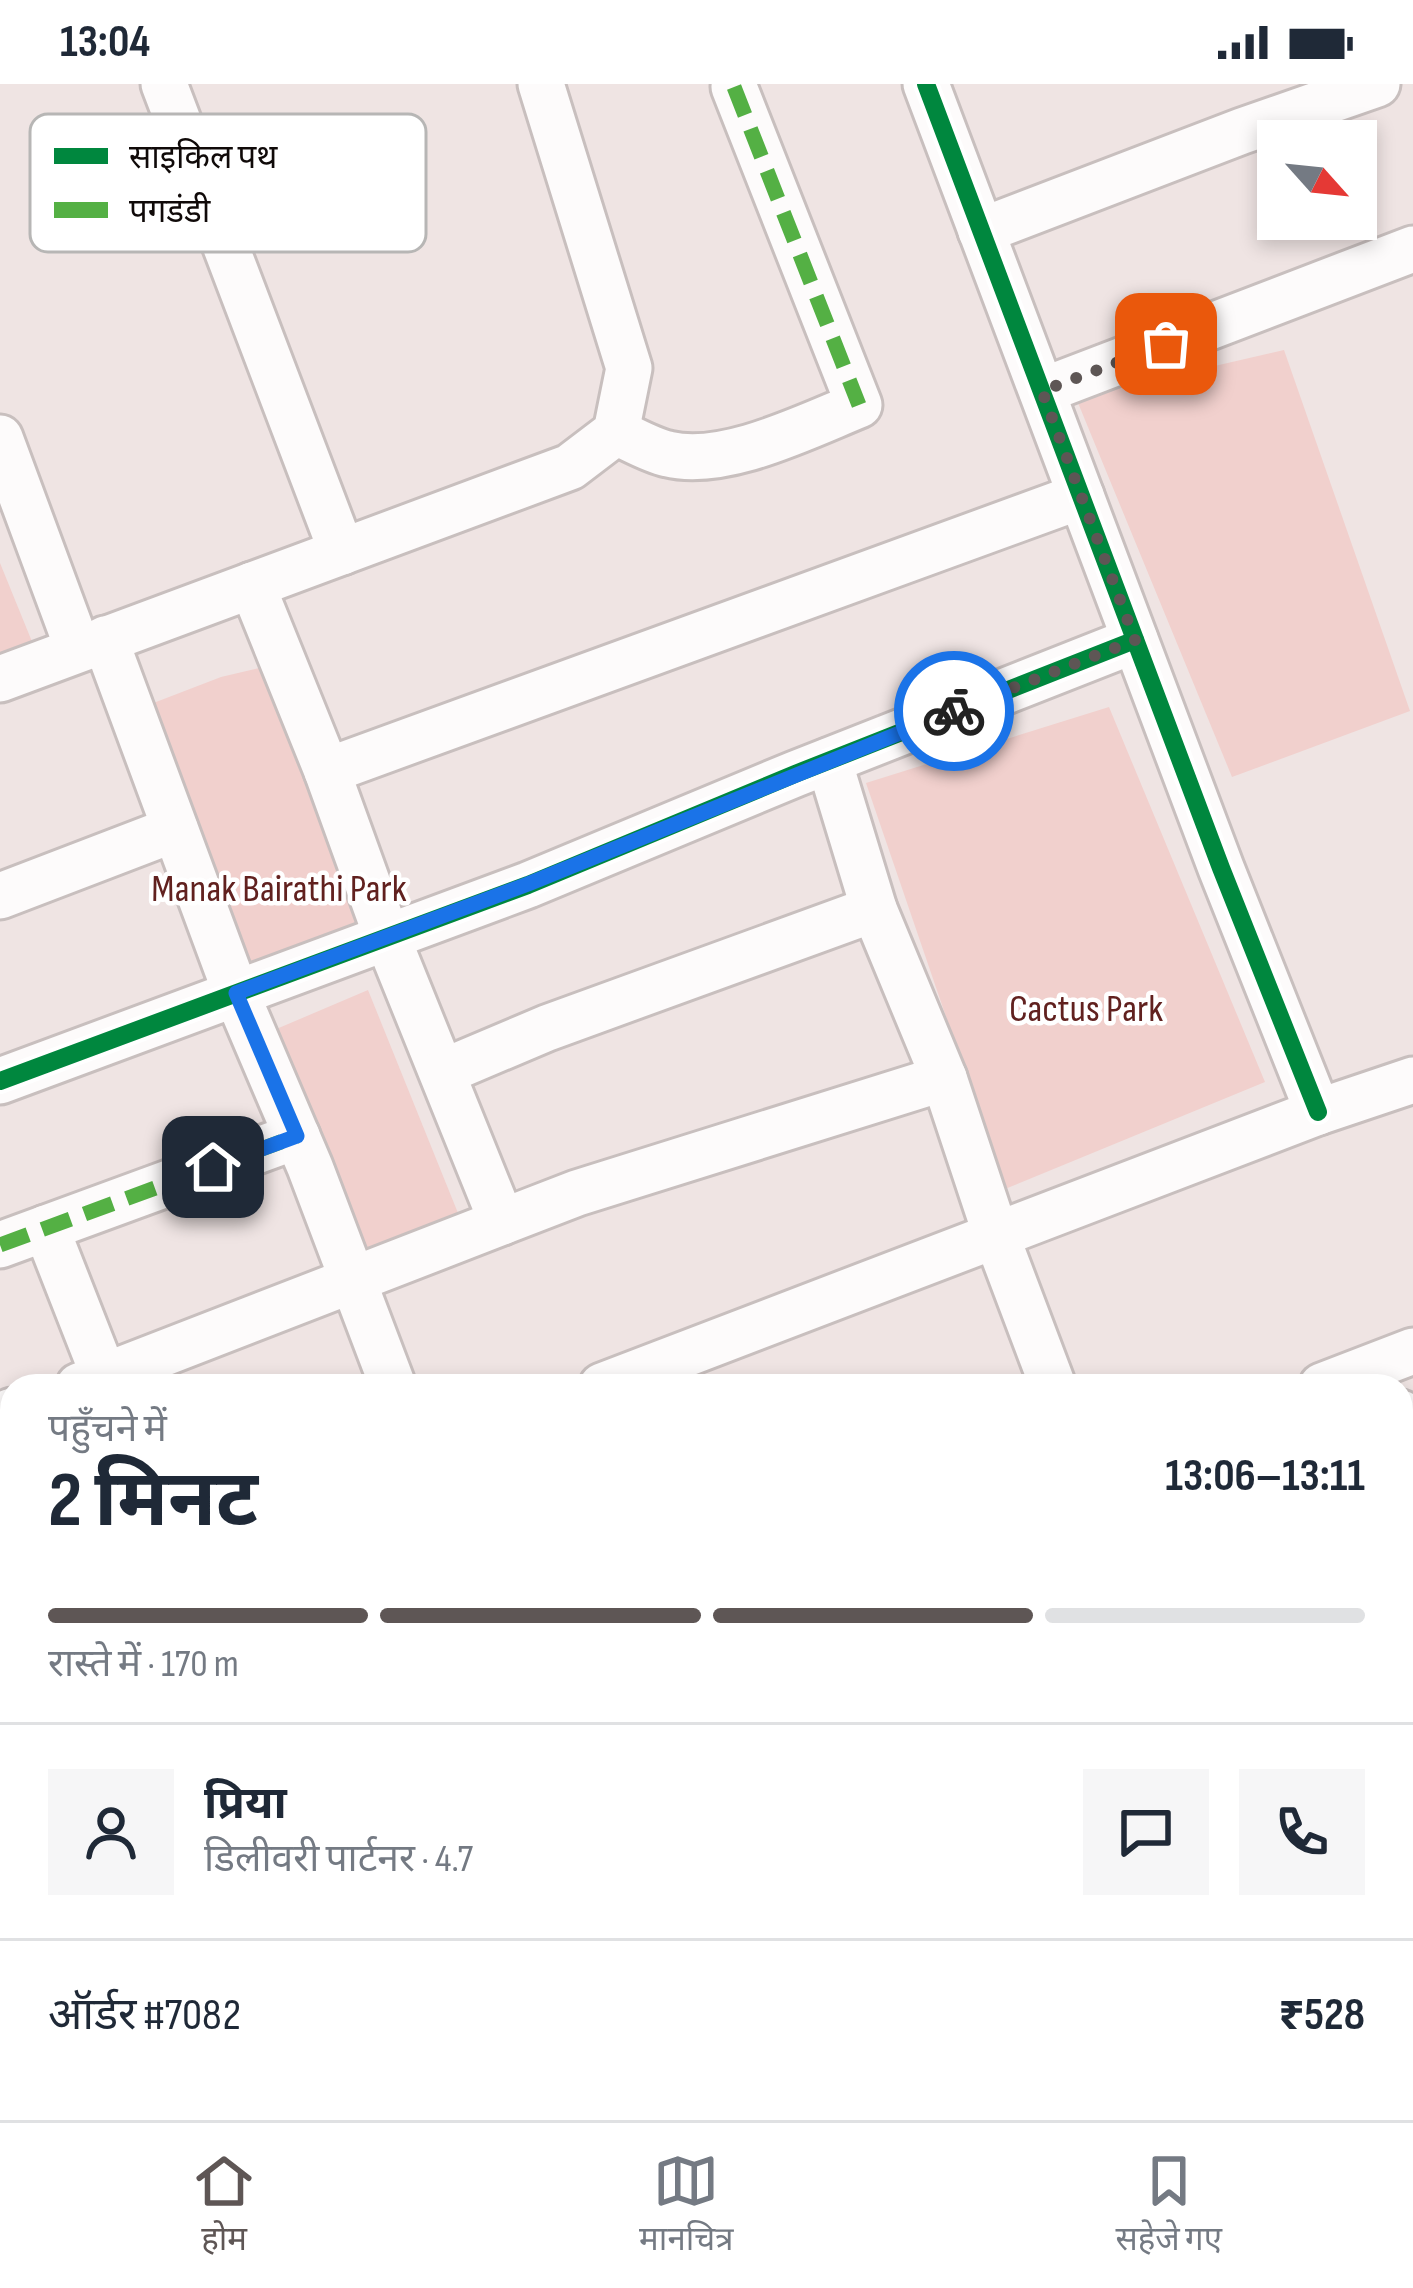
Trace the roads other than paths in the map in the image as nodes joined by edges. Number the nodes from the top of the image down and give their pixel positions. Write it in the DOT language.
graph roads {
  1 [pos="164,84"];
  2 [pos="541,84"];
  3 [pos="1377,84"];
  4 [pos="734,87"];
  5 [pos="940,88"];
  6 [pos="175,114"];
  7 [pos="981,231"];
  8 [pos="1413,249"];
  9 [pos="228,252"];
  10 [pos="1042,391"];
  11 [pos="616,432"];
  12 [pos="0,438"];
  13 [pos="1081,496"];
  14 [pos="342,552"];
  15 [pos="252,585"];
  16 [pos="1135,640"];
  17 [pos="92,644"];
  18 [pos="0,679"];
  19 [pos="829,760"];
  20 [pos="327,772"];
  21 [pos="176,829"];
  22 [pos="0,896"];
  23 [pos="874,909"];
  24 [pos="386,937"];
  25 [pos="236,993"];
  26 [pos="443,1072"];
  27 [pos="944,1078"];
  28 [pos="1413,1080"];
  29 [pos="0,1081"];
  30 [pos="1318,1112"];
  31 [pos="297,1136"];
  32 [pos="502,1222"];
  33 [pos="46,1228"];
  34 [pos="996,1235"];
  35 [pos="0,1245"];
  36 [pos="353,1281"];
  37 [pos="687,1371"];
  38 [pos="89,1374"];
  39 [pos="109,1374"];
  40 [pos="388,1374"];
  41 [pos="1048,1374"];
  1 -- 6 [label="street"];
  2 -- 11 [label="street"];
  3 -- 7 [label="street"];
  4 -- 11 [label="street"];
  5 -- 7 [label="street"];
  7 -- 10 [label="street"];
  8 -- 10 [label="street"];
  9 -- 14 [label="street"];
  10 -- 13 [label="street"];
  11 -- 14 [label="street"];
  12 -- 17 [label="street"];
  13 -- 16 [label="street"];
  13 -- 20 [label="street"];
  14 -- 15 [label="street"];
  15 -- 17 [label="street"];
  15 -- 20 [label="street"];
  16 -- 19 [label="street"];
  16 -- 30 [label="street"];
  17 -- 18 [label="street"];
  17 -- 21 [label="street"];
  19 -- 23 [label="street"];
  19 -- 24 [label="street"];
  20 -- 24 [label="street"];
  21 -- 22 [label="street"];
  21 -- 25 [label="street"];
  23 -- 26 [label="street"];
  23 -- 27 [label="street"];
  24 -- 25 [label="street"];
  24 -- 26 [label="street"];
  25 -- 29 [label="street"];
  25 -- 31 [label="street"];
  26 -- 32 [label="street"];
  27 -- 32 [label="street"];
  27 -- 34 [label="street"];
  28 -- 30 [label="street"];
  30 -- 34 [label="street"];
  31 -- 33 [label="street"];
  31 -- 36 [label="street"];
  32 -- 36 [label="street"];
  33 -- 35 [label="street"];
  33 -- 38 [label="street"];
  34 -- 37 [label="street"];
  34 -- 41 [label="street"];
  36 -- 39 [label="street"];
  36 -- 40 [label="street"];
}
